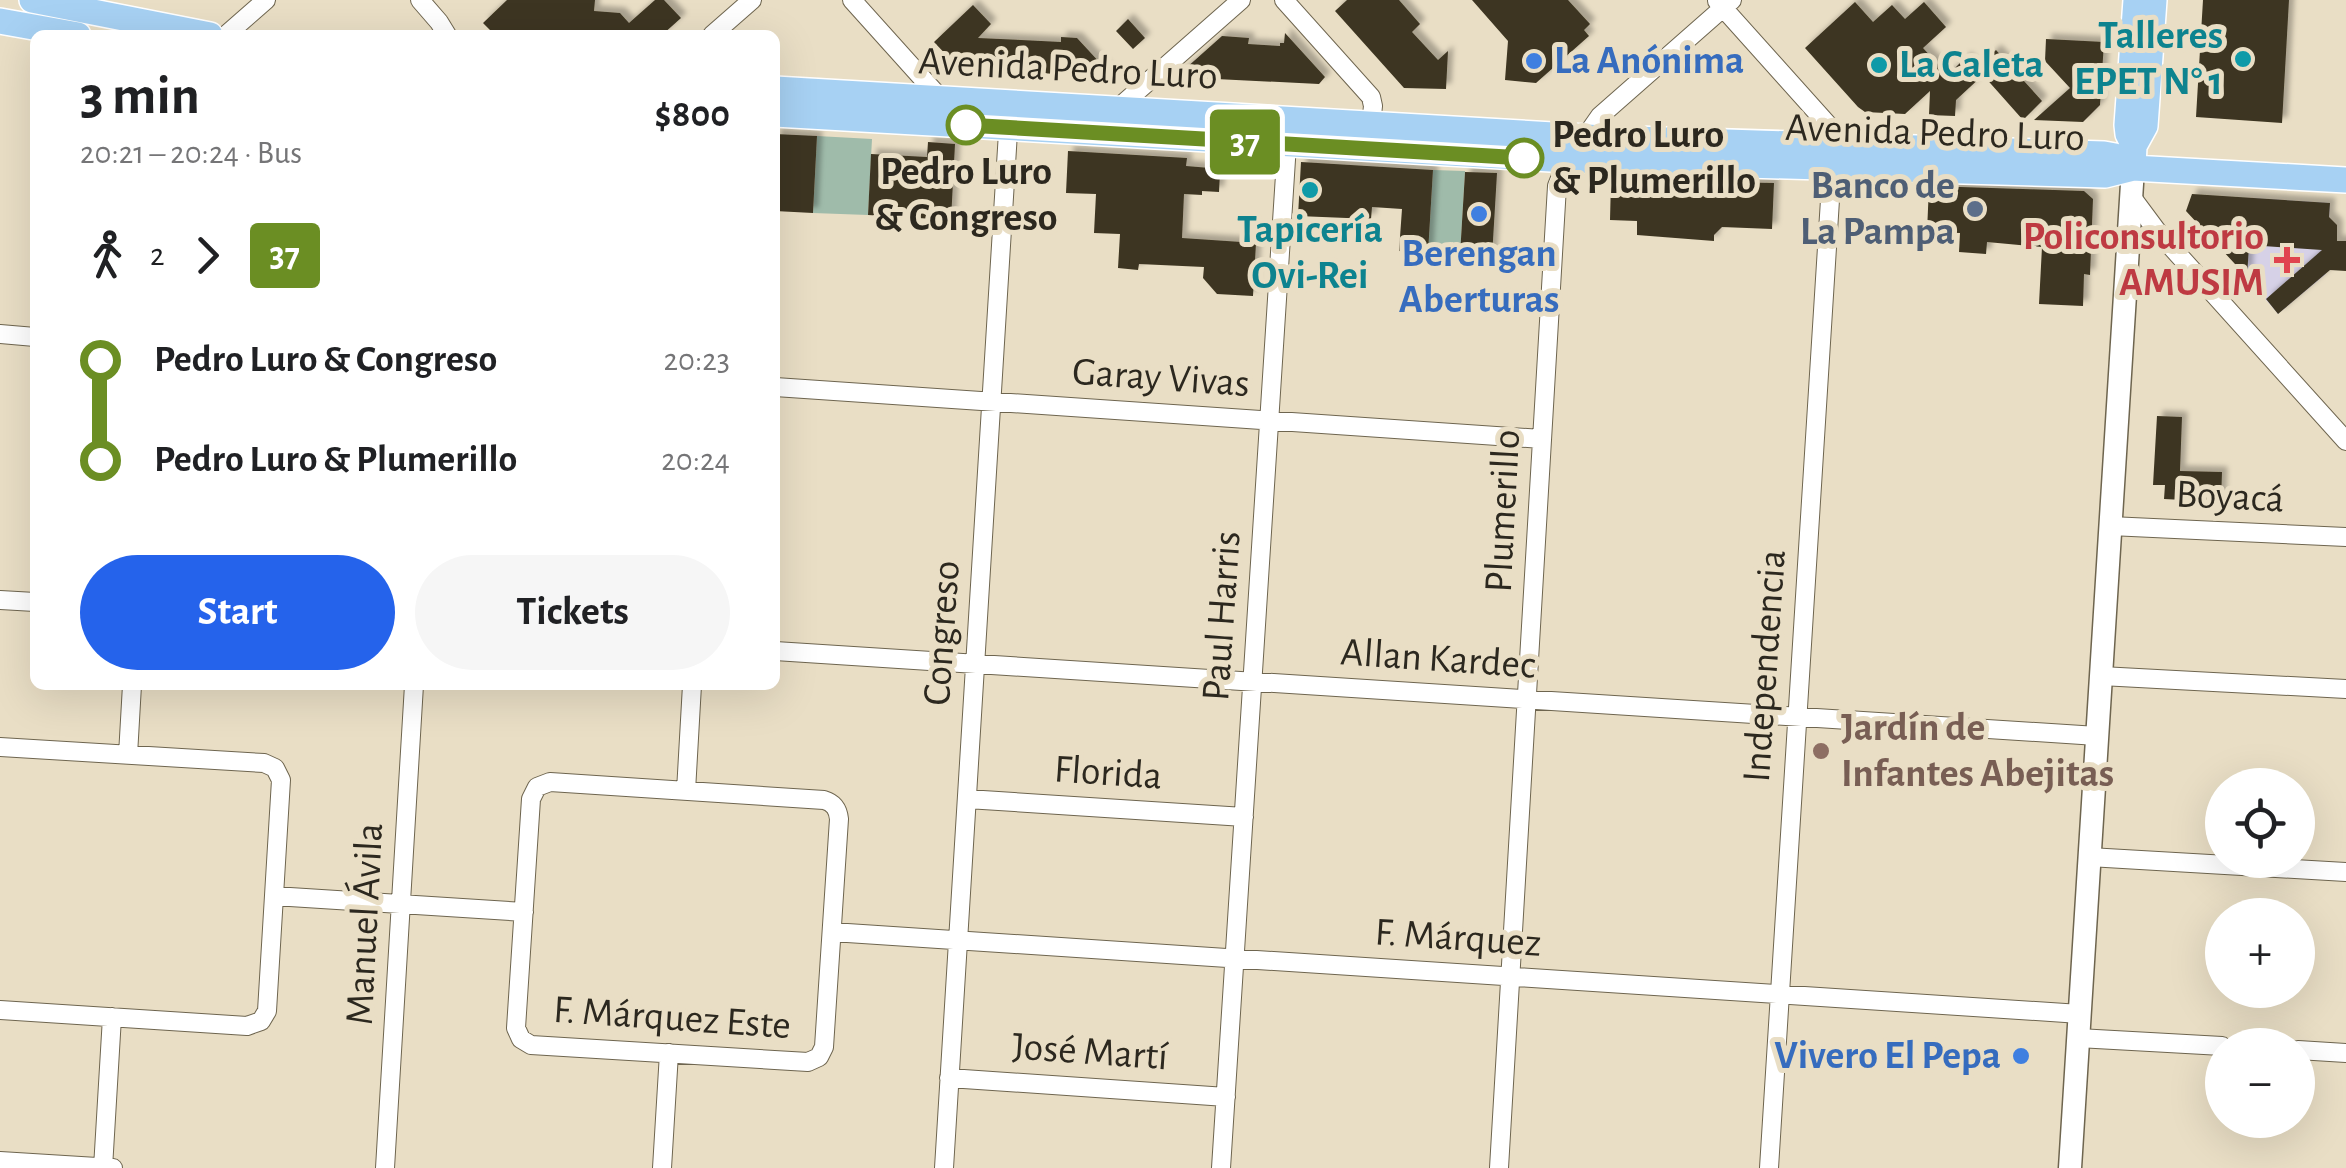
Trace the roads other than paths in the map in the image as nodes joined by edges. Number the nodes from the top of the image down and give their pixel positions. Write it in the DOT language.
graph roads {
  1 [pos="32,0"];
  2 [pos="266,0"];
  3 [pos="420,0"];
  4 [pos="752,0"];
  5 [pos="852,0"];
  6 [pos="1242,0"];
  7 [pos="1284,0"];
  8 [pos="2136,0"];
  9 [pos="2154,0"];
  10 [pos="1724,2"];
  11 [pos="0,21"];
  12 [pos="50,30"];
  13 [pos="185,30"];
  14 [pos="232,30"];
  15 [pos="444,30"];
  16 [pos="718,30"];
  17 [pos="780,89"];
  18 [pos="940,99"];
  19 [pos="1116,109"];
  20 [pos="780,114"];
  21 [pos="1009,115"];
  22 [pos="1360,124"];
  23 [pos="1584,136"];
  24 [pos="1287,144"];
  25 [pos="1847,146"];
  26 [pos="2134,157"];
  27 [pos="1569,160"];
  28 [pos="1832,168"];
  29 [pos="2346,180"];
  30 [pos="2131,196"];
  31 [pos="0,334"];
  32 [pos="30,337"];
  33 [pos="780,387"];
  34 [pos="992,402"];
  35 [pos="1269,421"];
  36 [pos="1542,439"];
  37 [pos="2346,441"];
  38 [pos="2110,526"];
  39 [pos="2346,537"];
  40 [pos="0,600"];
  41 [pos="30,602"];
  42 [pos="780,651"];
  43 [pos="975,664"];
  44 [pos="2101,676"];
  45 [pos="1252,682"];
  46 [pos="2346,689"];
  47 [pos="132,690"];
  48 [pos="414,690"];
  49 [pos="692,690"];
  50 [pos="1527,700"];
  51 [pos="1797,717"];
  52 [pos="2097,736"];
  53 [pos="0,747"];
  54 [pos="128,755"];
  55 [pos="686,791"];
  56 [pos="967,798"];
  57 [pos="1244,817"];
  58 [pos="2090,857"];
  59 [pos="2346,872"];
  60 [pos="274,896"];
  61 [pos="401,904"];
  62 [pos="524,912"];
  63 [pos="832,932"];
  64 [pos="958,940"];
  65 [pos="1235,958"];
  66 [pos="1510,976"];
  67 [pos="1780,994"];
  68 [pos="0,1010"];
  69 [pos="2080,1014"];
  70 [pos="112,1017"];
  71 [pos="2078,1038"];
  72 [pos="2205,1045"];
  73 [pos="2315,1051"];
  74 [pos="2346,1053"];
  75 [pos="670,1054"];
  76 [pos="949,1078"];
  77 [pos="1226,1096"];
  78 [pos="0,1161"];
  79 [pos="103,1168"];
  80 [pos="114,1168"];
  81 [pos="386,1168"];
  82 [pos="662,1168"];
  83 [pos="944,1168"];
  84 [pos="1221,1168"];
  85 [pos="1499,1168"];
  86 [pos="1769,1168"];
  87 [pos="2070,1168"];
  1 -- 13 [label="main road"];
  2 -- 14 [label="street"];
  3 -- 15 [label="street"];
  4 -- 16 [label="street"];
  5 -- 18 [label="street"];
  6 -- 19 [label="street"];
  7 -- 22 [label="street"];
  8 -- 26 [label="main road"];
  9 -- 26 [label="main road"];
  10 -- 23 [label="street, Plumerillo"];
  10 -- 25 [label="street"];
  11 -- 12 [label="main road"];
  17 -- 18 [label="main road, Avenida Pedro Luro"];
  18 -- 21 [label="main road, Avenida Pedro Luro"];
  19 -- 21 [label="main road, Avenida Pedro Luro"];
  19 -- 22 [label="main road, Avenida Pedro Luro"];
  20 -- 21 [label="main road, Avenida Pedro Luro"];
  21 -- 24 [label="main road, Avenida Pedro Luro"];
  21 -- 34 [label="street, Congreso"];
  22 -- 23 [label="main road, Avenida Pedro Luro"];
  22 -- 24 [label="street"];
  23 -- 25 [label="main road, Avenida Pedro Luro"];
  23 -- 27 [label="street, Plumerillo"];
  24 -- 27 [label="main road, Avenida Pedro Luro"];
  24 -- 35 [label="street, Paul Harris"];
  25 -- 26 [label="main road, Avenida Pedro Luro"];
  26 -- 28 [label="main road, Avenida Pedro Luro"];
  26 -- 29 [label="main road, Avenida Pedro Luro"];
  26 -- 30 [label="main road"];
  27 -- 28 [label="main road, Avenida Pedro Luro"];
  27 -- 36 [label="street, Plumerillo"];
  28 -- 51 [label="street, Independencia"];
  30 -- 37 [label="street"];
  30 -- 38 [label="main road"];
  31 -- 32 [label="street"];
  33 -- 34 [label="street, Garay Vivas"];
  34 -- 35 [label="street, Garay Vivas"];
  34 -- 43 [label="street, Congreso"];
  35 -- 36 [label="street, Garay Vivas"];
  35 -- 45 [label="street, Paul Harris"];
  36 -- 50 [label="street, Plumerillo"];
  38 -- 39 [label="street, Boyacá"];
  38 -- 44 [label="main road"];
  40 -- 41 [label="street"];
  42 -- 43 [label="street, Allan Kardec"];
  43 -- 45 [label="street, Allan Kardec"];
  43 -- 56 [label="street, Congreso"];
  44 -- 46 [label="street"];
  44 -- 52 [label="main road"];
  45 -- 50 [label="street, Allan Kardec"];
  45 -- 57 [label="street, Paul Harris"];
  47 -- 54 [label="street"];
  48 -- 61 [label="street, Manuel Ávila"];
  49 -- 55 [label="street"];
  50 -- 51 [label="street, Allan Kardec"];
  50 -- 66 [label="street, Plumerillo"];
  51 -- 52 [label="street, Allan Kardec"];
  51 -- 67 [label="street, Independencia"];
  52 -- 58 [label="main road"];
  53 -- 54 [label="street"];
  54 -- 60 [label="street"];
  55 -- 62 [label="street"];
  55 -- 63 [label="street"];
  56 -- 57 [label="street, Florida"];
  56 -- 64 [label="street, Congreso"];
  57 -- 65 [label="street, Paul Harris"];
  58 -- 59 [label="street"];
  58 -- 69 [label="main road"];
  60 -- 61 [label="street"];
  60 -- 70 [label="street"];
  61 -- 62 [label="street"];
  61 -- 81 [label="street, Manuel Ávila"];
  62 -- 75 [label="street, F. Márquez Este"];
  63 -- 64 [label="street, F. Márquez"];
  63 -- 75 [label="street, F. Márquez Este"];
  64 -- 65 [label="street, F. Márquez"];
  64 -- 76 [label="street, Congreso"];
  65 -- 66 [label="street, F. Márquez"];
  65 -- 77 [label="street, Paul Harris"];
  66 -- 67 [label="street, F. Márquez"];
  66 -- 85 [label="street, Plumerillo"];
  67 -- 69 [label="street, F. Márquez"];
  67 -- 86 [label="street, Independencia"];
  68 -- 70 [label="street"];
  69 -- 71 [label="main road"];
  70 -- 79 [label="street"];
  71 -- 72 [label="street"];
  71 -- 87 [label="main road"];
  73 -- 74 [label="street"];
  75 -- 82 [label="street"];
  76 -- 77 [label="street, José Martí"];
  76 -- 83 [label="street, Congreso"];
  77 -- 84 [label="street, Paul Harris"];
  78 -- 79 [label="street"];
  79 -- 80 [label="street"];
}
